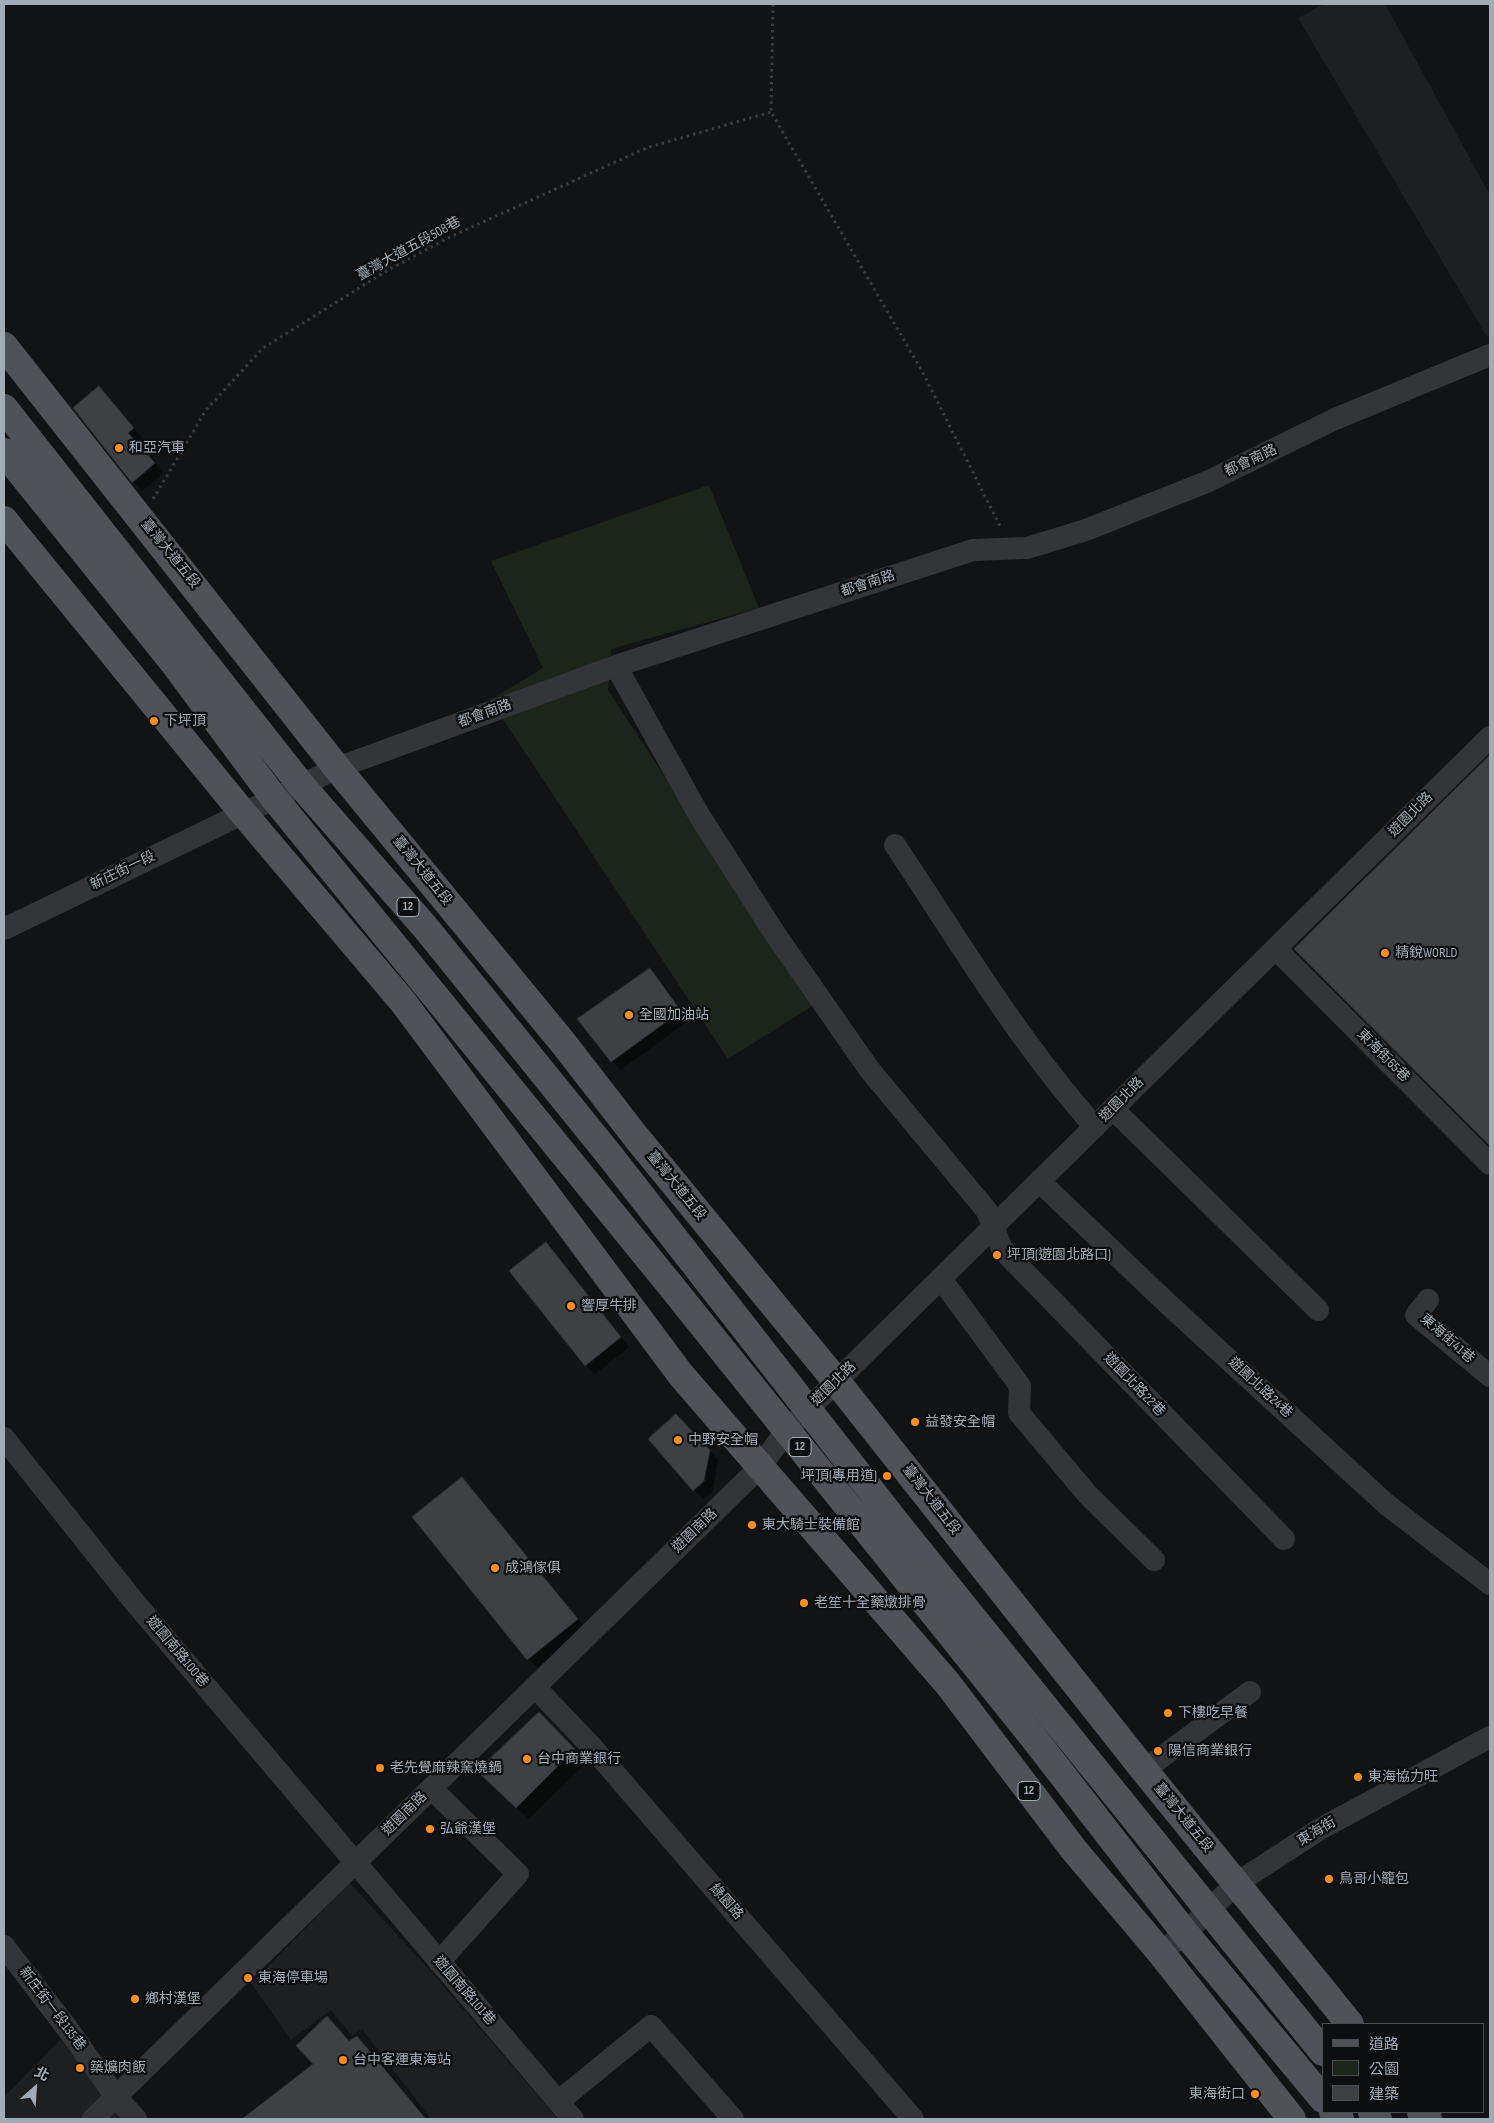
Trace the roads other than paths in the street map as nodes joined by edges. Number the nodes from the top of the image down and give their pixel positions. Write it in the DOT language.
graph roads {
  1 [pos="4,346"];
  2 [pos="1490,354"];
  3 [pos="4,408"];
  4 [pos="4,452"];
  5 [pos="4,520"];
  6 [pos="616,666"];
  7 [pos="1490,737"];
  8 [pos="337,768"];
  9 [pos="301,785"];
  10 [pos="274,798"];
  11 [pos="242,813"];
  12 [pos="895,845"];
  13 [pos="4,929"];
  14 [pos="1276,948"];
  15 [pos="1113,1109"];
  16 [pos="1095,1127"];
  17 [pos="1490,1164"];
  18 [pos="1039,1181"];
  19 [pos="993,1225"];
  20 [pos="941,1279"];
  21 [pos="1428,1300"];
  22 [pos="1318,1310"];
  23 [pos="1490,1376"];
  24 [pos="837,1382"];
  25 [pos="809,1409"];
  26 [pos="786,1431"];
  27 [pos="4,1438"];
  28 [pos="760,1467"];
  29 [pos="1284,1539"];
  30 [pos="1154,1560"];
  31 [pos="1490,1584"];
  32 [pos="535,1687"];
  33 [pos="1250,1692"];
  34 [pos="1490,1737"];
  35 [pos="1144,1770"];
  36 [pos="432,1789"];
  37 [pos="356,1863"];
  38 [pos="1236,1882"];
  39 [pos="1208,1911"];
  40 [pos="1185,1934"];
  41 [pos="4,1946"];
  42 [pos="1161,1953"];
  43 [pos="439,1962"];
  44 [pos="1349,2023"];
  45 [pos="1322,2051"];
  46 [pos="116,2097"];
  47 [pos="1322,2098"];
  48 [pos="559,2101"];
  49 [pos="93,2119"];
  50 [pos="136,2119"];
  51 [pos="573,2119"];
  52 [pos="733,2119"];
  53 [pos="913,2119"];
  54 [pos="1292,2119"];
  1 -- 8 [label="main road, 臺灣大道五段 / 12"];
  2 -- 6 [label="street, 都會南路"];
  3 -- 9 [label="main road, 12"];
  4 -- 10 [label="main road, 12"];
  5 -- 11 [label="main road, 12"];
  6 -- 8 [label="street, 都會南路"];
  6 -- 19 [label="street, 遊園北路22巷"];
  7 -- 14 [label="street, 遊園北路"];
  8 -- 9 [label="street, 都會南路"];
  8 -- 24 [label="main road, 臺灣大道五段 / 12"];
  9 -- 10 [label="street, 都會南路"];
  9 -- 25 [label="main road, 12"];
  10 -- 11 [label="street, 都會南路"];
  10 -- 26 [label="main road, 12"];
  11 -- 13 [label="street, 新庄街一段"];
  11 -- 28 [label="main road, 12"];
  12 -- 16 [label="street"];
  14 -- 15 [label="street, 遊園北路"];
  14 -- 17 [label="street, 東海街65巷"];
  15 -- 16 [label="street, 遊園北路"];
  15 -- 22 [label="street"];
  16 -- 18 [label="street, 遊園北路"];
  18 -- 19 [label="street, 遊園北路"];
  18 -- 31 [label="street, 遊園北路24巷"];
  19 -- 20 [label="street, 遊園北路"];
  19 -- 29 [label="street, 遊園北路22巷"];
  20 -- 24 [label="street, 遊園北路"];
  20 -- 30 [label="street"];
  21 -- 23 [label="street, 東海街41巷"];
  24 -- 25 [label="street, 遊園北路"];
  24 -- 35 [label="main road, 臺灣大道五段 / 12"];
  25 -- 26 [label="street, 遊園北路"];
  25 -- 39 [label="main road, 12"];
  26 -- 28 [label="street, 遊園北路"];
  26 -- 40 [label="main road, 12"];
  27 -- 37 [label="street, 遊園南路100巷"];
  28 -- 32 [label="street, 遊園南路"];
  28 -- 42 [label="main road, 12"];
  32 -- 36 [label="street, 遊園南路"];
  32 -- 53 [label="street, 綠園路"];
  33 -- 35 [label="street"];
  34 -- 38 [label="street, 東海街"];
  35 -- 38 [label="main road, 臺灣大道五段 / 12"];
  36 -- 37 [label="street, 遊園南路"];
  36 -- 43 [label="street"];
  37 -- 43 [label="street, 遊園南路101巷"];
  37 -- 46 [label="street, 遊園南路"];
  38 -- 39 [label="street, 東海街"];
  38 -- 44 [label="main road, 臺灣大道五段 / 12"];
  39 -- 40 [label="street, 東海街"];
  39 -- 45 [label="main road, 12"];
  40 -- 42 [label="street, 東海街"];
  40 -- 47 [label="main road, 12"];
  41 -- 46 [label="street, 新庄街一段135巷"];
  42 -- 54 [label="main road, 12"];
  43 -- 48 [label="street, 遊園南路101巷"];
  46 -- 49 [label="street, 遊園南路"];
  46 -- 50 [label="street, 新庄街一段135巷"];
  48 -- 51 [label="street, 遊園南路101巷"];
  48 -- 52 [label="street"];
}
